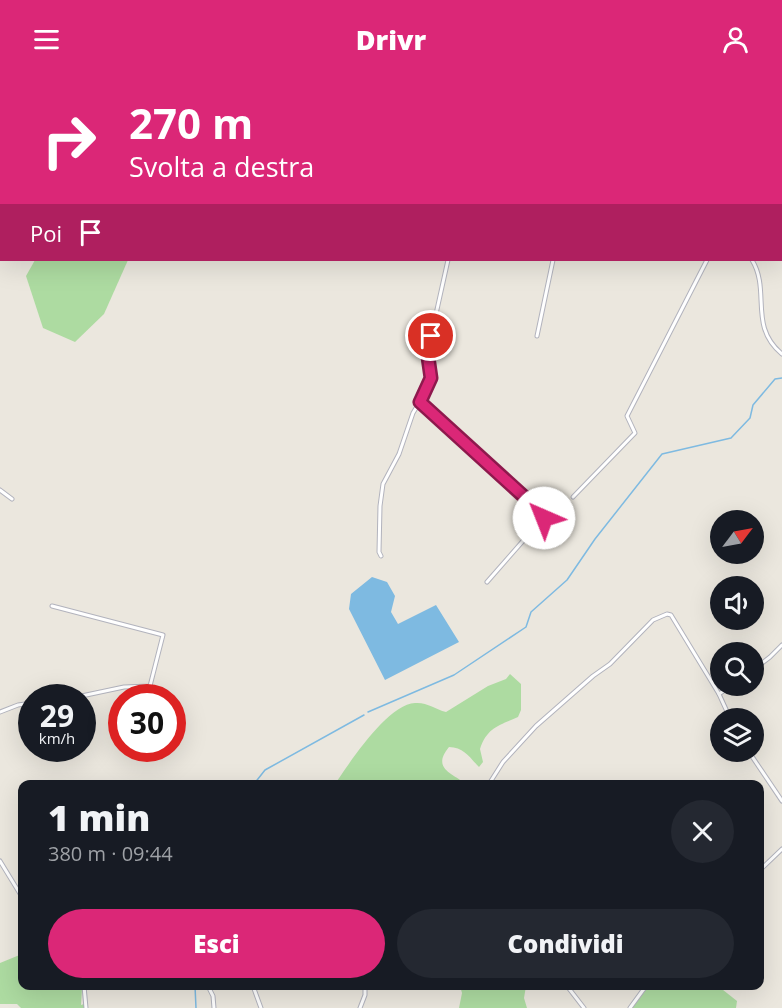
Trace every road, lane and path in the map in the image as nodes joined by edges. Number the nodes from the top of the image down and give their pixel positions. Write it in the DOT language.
graph roads {
  1 [pos="448,261"];
  2 [pos="553,261"];
  3 [pos="706,261"];
  4 [pos="753,261"];
  5 [pos="537,336"];
  6 [pos="782,354"];
  7 [pos="420,402"];
  8 [pos="0,490"];
  9 [pos="573,497"];
  10 [pos="12,499"];
  11 [pos="381,556"];
  12 [pos="487,582"];
  13 [pos="52,606"];
  14 [pos="782,645"];
  15 [pos="764,662"];
  16 [pos="710,679"];
  17 [pos="96,693"];
  18 [pos="18,705"];
  19 [pos="0,712"];
  20 [pos="756,762"];
  21 [pos="492,780"];
  22 [pos="782,801"];
  23 [pos="782,849"];
  24 [pos="0,861"];
  25 [pos="764,866"];
  26 [pos="18,890"];
  27 [pos="84,990"];
  28 [pos="210,990"];
  29 [pos="254,990"];
  30 [pos="365,990"];
  31 [pos="570,990"];
  32 [pos="643,990"];
  33 [pos="86,1008"];
  34 [pos="214,1008"];
  35 [pos="261,1008"];
  36 [pos="360,1008"];
  37 [pos="584,1008"];
  38 [pos="630,1008"];
  1 -- 7 [label="street"];
  2 -- 5 [label="street"];
  3 -- 9 [label="street"];
  4 -- 6 [label="street"];
  7 -- 11 [label="street"];
  7 -- 12 [label="street"];
  8 -- 10 [label="street"];
  13 -- 17 [label="street"];
  14 -- 15 [label="street"];
  16 -- 21 [label="street"];
  18 -- 19 [label="street"];
  20 -- 22 [label="street"];
  23 -- 25 [label="street"];
  24 -- 26 [label="street"];
  27 -- 33 [label="street"];
  28 -- 34 [label="street"];
  29 -- 35 [label="street"];
  30 -- 36 [label="street"];
  31 -- 37 [label="street"];
  32 -- 38 [label="street"];
}
